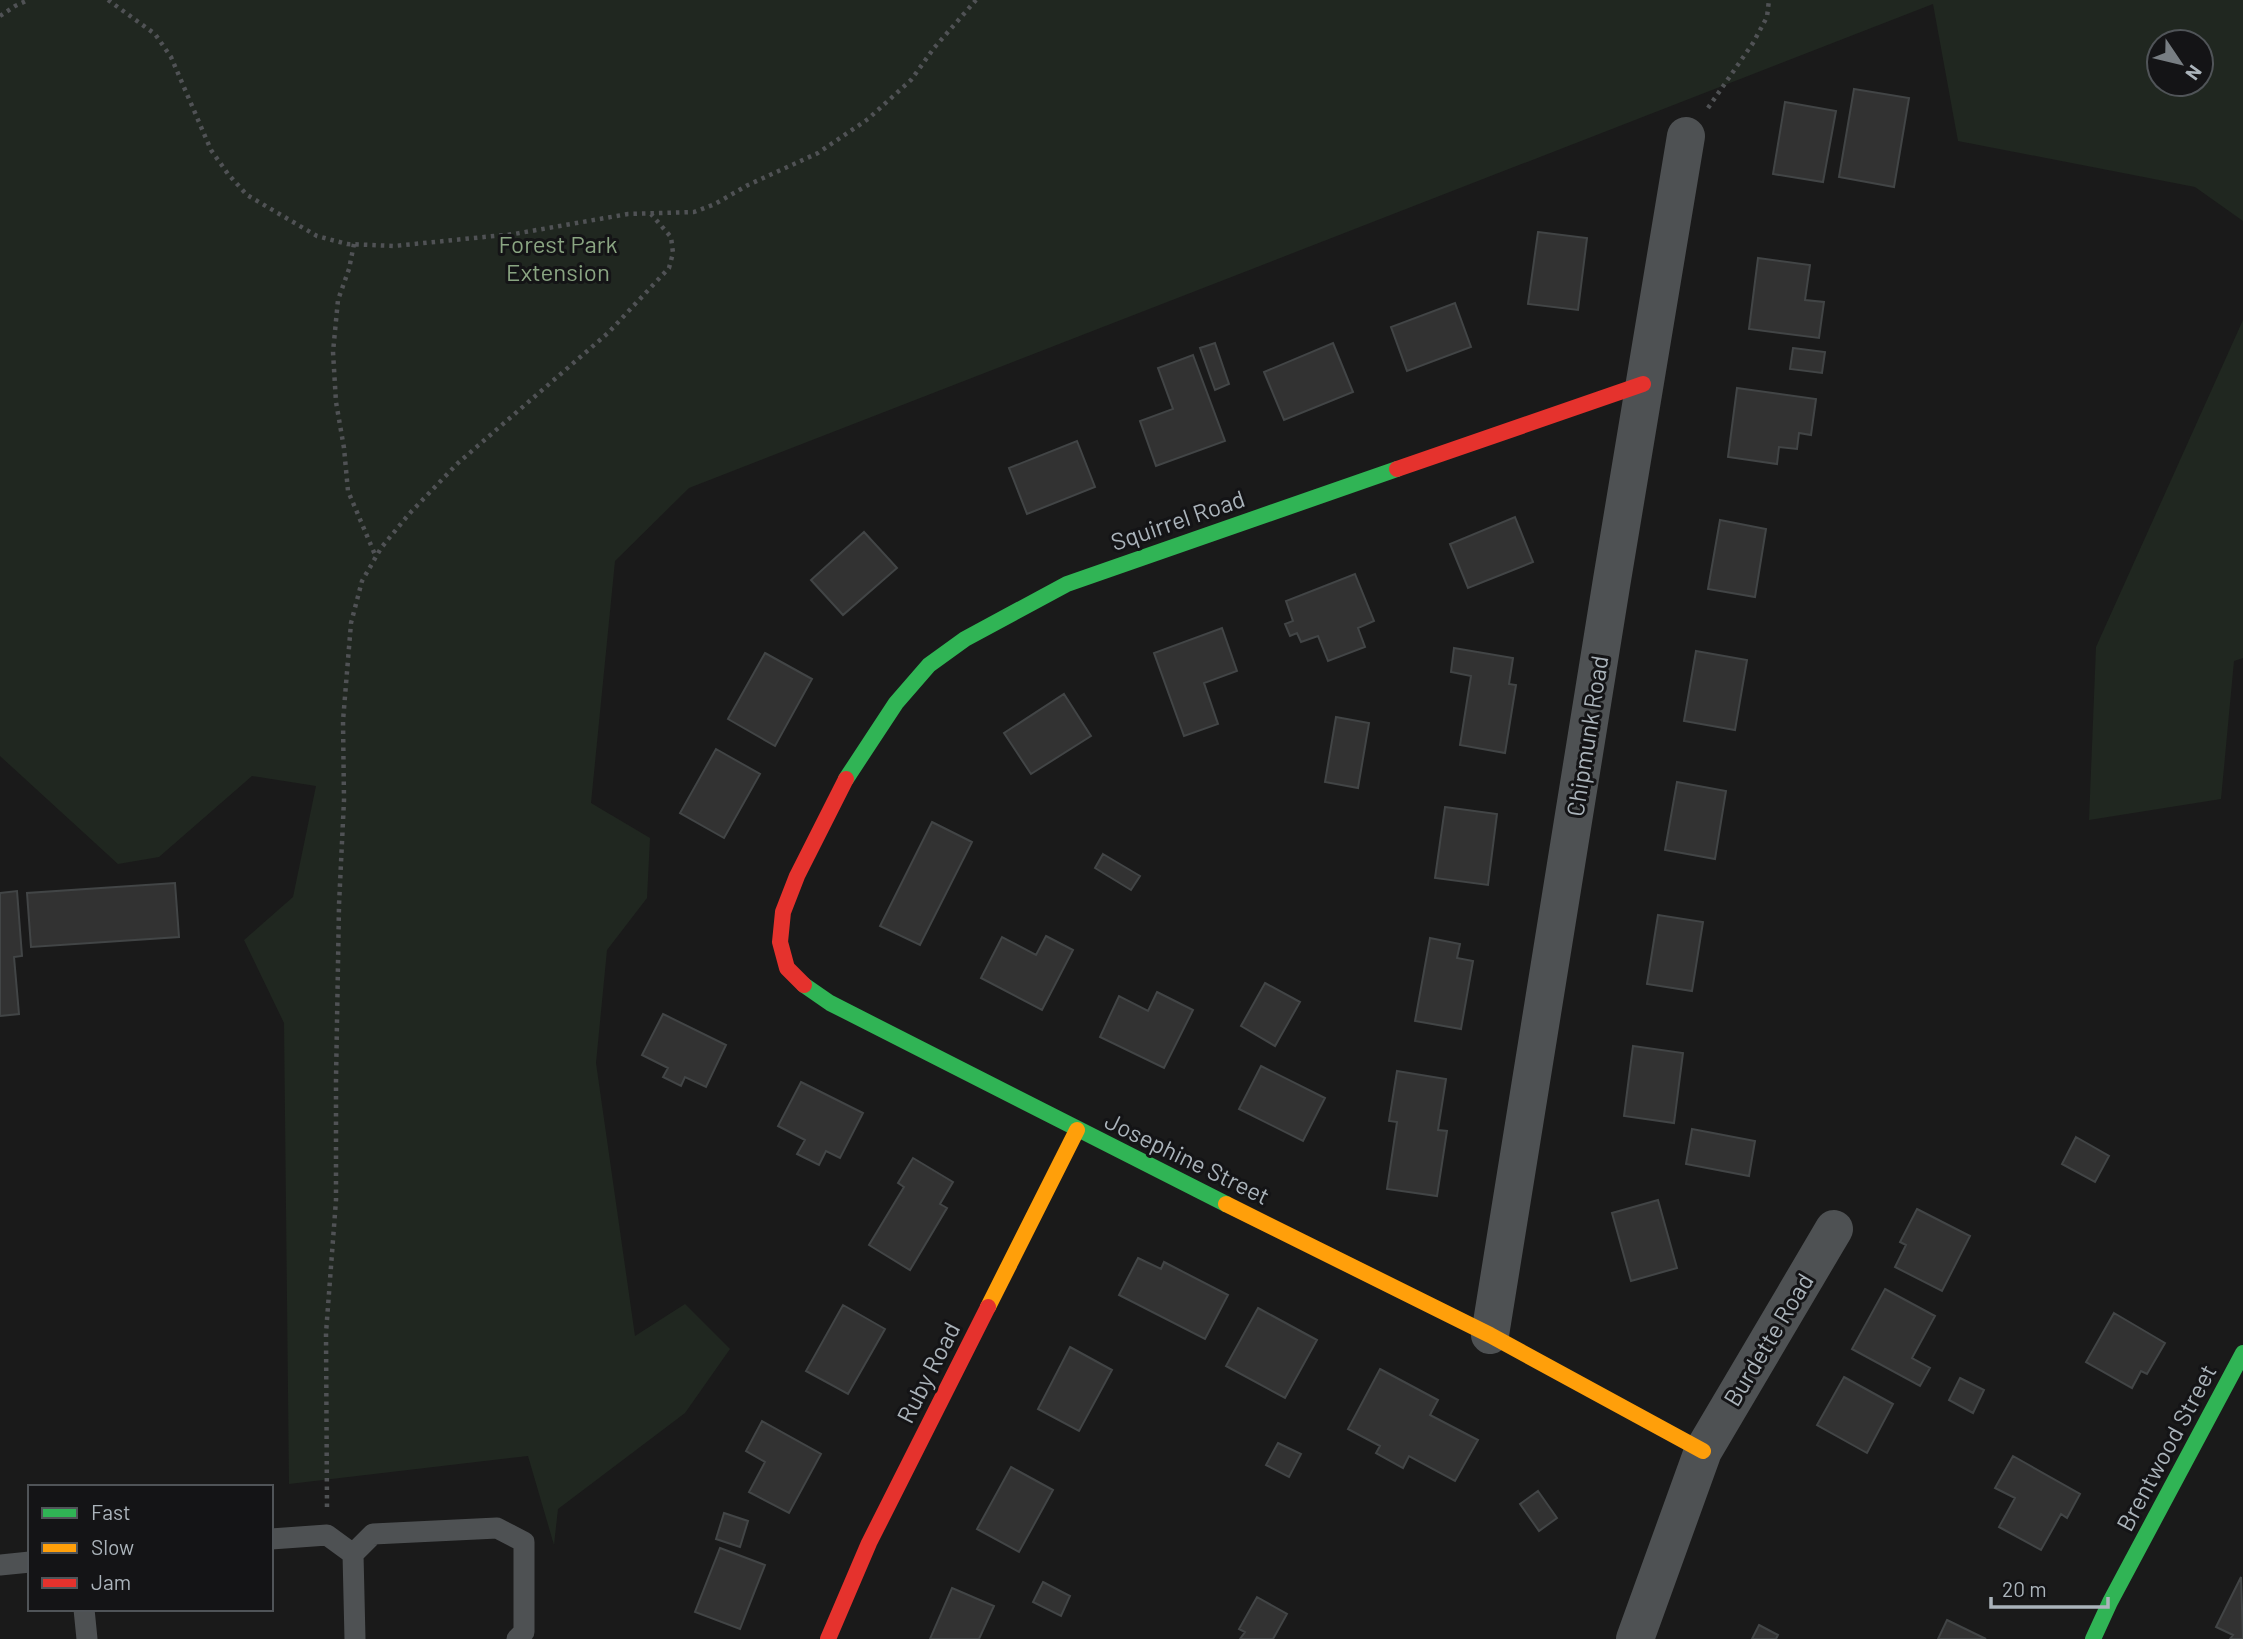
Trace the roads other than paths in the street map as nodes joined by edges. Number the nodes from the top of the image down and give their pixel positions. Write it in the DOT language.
graph roads {
  1 [pos="1686,136"];
  2 [pos="1643,384"];
  3 [pos="820,830"];
  4 [pos="1077,1130"];
  5 [pos="1834,1229"];
  6 [pos="1490,1335"];
  7 [pos="2243,1353"];
  8 [pos="1703,1451"];
  9 [pos="273,1539"];
  10 [pos="353,1554"];
  11 [pos="28,1562"];
  12 [pos="0,1564"];
  13 [pos="84,1611"];
  14 [pos="87,1639"];
  15 [pos="355,1639"];
  16 [pos="517,1639"];
  17 [pos="828,1639"];
  18 [pos="1635,1639"];
  19 [pos="2093,1639"];
  1 -- 2 [label="street, Chipmunk Road"];
  2 -- 3 [label="street, Squirrel Road"];
  2 -- 6 [label="street, Chipmunk Road"];
  3 -- 4 [label="street, Josephine Street"];
  4 -- 6 [label="street, Josephine Street"];
  4 -- 17 [label="street, Ruby Road"];
  5 -- 8 [label="street, Burdette Road"];
  6 -- 8 [label="street, Josephine Street"];
  7 -- 19 [label="street, Brentwood Street"];
  8 -- 18 [label="street, Burdette Road"];
  9 -- 10 [label="lane"];
  10 -- 15 [label="lane"];
  10 -- 16 [label="lane"];
  11 -- 12 [label="lane"];
  13 -- 14 [label="lane"];
}
